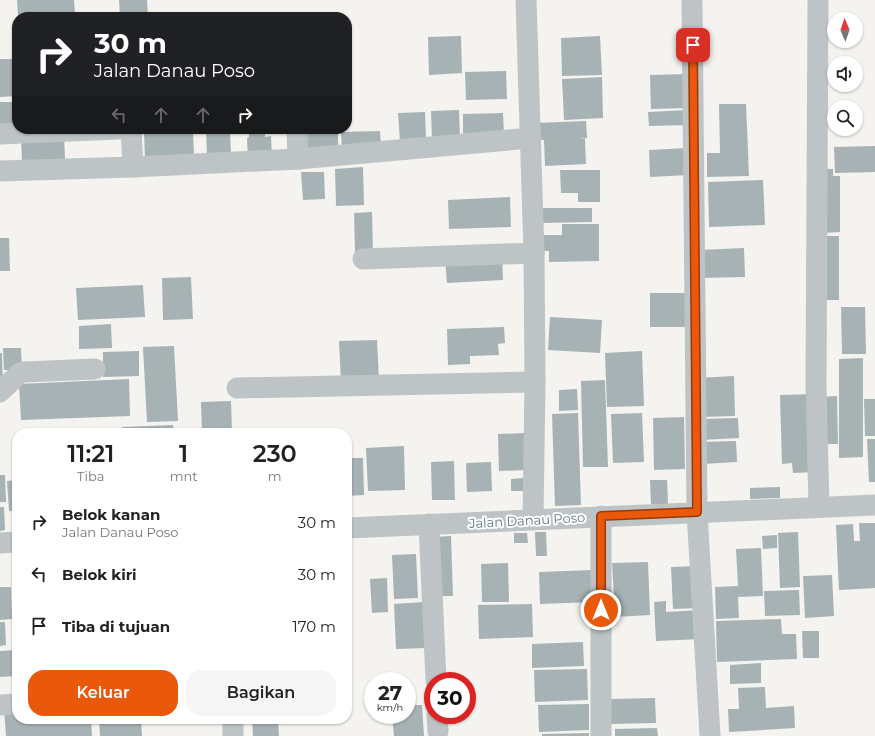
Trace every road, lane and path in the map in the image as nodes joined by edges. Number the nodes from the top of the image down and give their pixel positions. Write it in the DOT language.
graph roads {
  1 [pos="526,0"];
  2 [pos="692,0"];
  3 [pos="818,0"];
  4 [pos="12,133"];
  5 [pos="0,134"];
  6 [pos="131,134"];
  7 [pos="297,134"];
  8 [pos="531,138"];
  9 [pos="298,159"];
  10 [pos="133,167"];
  11 [pos="0,171"];
  12 [pos="534,253"];
  13 [pos="363,259"];
  14 [pos="95,370"];
  15 [pos="535,382"];
  16 [pos="237,388"];
  17 [pos="0,392"];
  18 [pos="875,505"];
  19 [pos="819,507"];
  20 [pos="697,512"];
  21 [pos="601,516"];
  22 [pos="533,519"];
  23 [pos="429,524"];
  24 [pos="352,528"];
  25 [pos="12,542"];
  26 [pos="0,543"];
  27 [pos="436,672"];
  28 [pos="12,704"];
  29 [pos="0,705"];
  30 [pos="233,724"];
  31 [pos="233,736"];
  32 [pos="601,736"];
  33 [pos="710,736"];
  1 -- 8 [label="street"];
  2 -- 20 [label="street"];
  3 -- 19 [label="street"];
  4 -- 5 [label="street"];
  6 -- 10 [label="street"];
  7 -- 9 [label="street"];
  8 -- 9 [label="street"];
  8 -- 12 [label="street"];
  9 -- 10 [label="street"];
  10 -- 11 [label="street"];
  12 -- 13 [label="street"];
  12 -- 15 [label="street"];
  14 -- 17 [label="street"];
  15 -- 16 [label="street"];
  15 -- 22 [label="street"];
  18 -- 19 [label="street, Jalan Danau Poso"];
  19 -- 20 [label="street, Jalan Danau Poso"];
  20 -- 21 [label="street, Jalan Danau Poso"];
  20 -- 33 [label="street"];
  21 -- 22 [label="street, Jalan Danau Poso"];
  21 -- 32 [label="street"];
  22 -- 23 [label="street, Jalan Danau Poso"];
  23 -- 24 [label="street, Jalan Danau Poso"];
  23 -- 27 [label="street"];
  25 -- 26 [label="street"];
  28 -- 29 [label="street"];
  30 -- 31 [label="street"];
}
